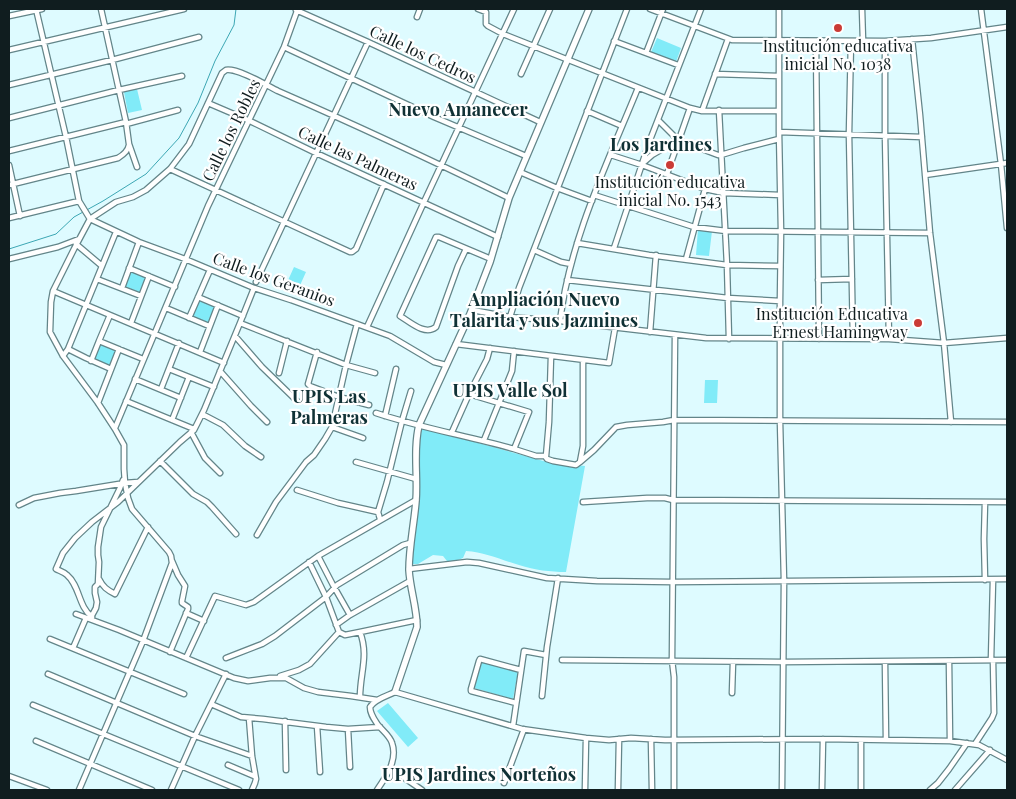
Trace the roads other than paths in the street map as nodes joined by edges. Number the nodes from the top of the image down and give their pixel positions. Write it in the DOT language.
graph roads {
  1 [pos="38,9"];
  2 [pos="101,9"];
  3 [pos="184,9"];
  4 [pos="420,9"];
  5 [pos="478,9"];
  6 [pos="514,9"];
  7 [pos="550,9"];
  8 [pos="588,9"];
  9 [pos="627,9"];
  10 [pos="650,9"];
  11 [pos="701,9"];
  12 [pos="779,9"];
  13 [pos="862,9"];
  14 [pos="982,9"];
  15 [pos="175,10"];
  16 [pos="296,10"];
  17 [pos="662,11"];
  18 [pos="9,16"];
  19 [pos="417,17"];
  20 [pos="694,26"];
  21 [pos="1007,27"];
  22 [pos="105,28"];
  23 [pos="985,30"];
  24 [pos="503,34"];
  25 [pos="199,37"];
  26 [pos="728,39"];
  27 [pos="912,39"];
  28 [pos="614,41"];
  29 [pos="779,41"];
  30 [pos="816,41"];
  31 [pos="851,41"];
  32 [pos="863,41"];
  33 [pos="886,41"];
  34 [pos="44,42"];
  35 [pos="368,42"];
  36 [pos="533,46"];
  37 [pos="284,47"];
  38 [pos="9,50"];
  39 [pos="646,53"];
  40 [pos="112,60"];
  41 [pos="567,60"];
  42 [pos="678,65"];
  43 [pos="521,74"];
  44 [pos="602,74"];
  45 [pos="715,74"];
  46 [pos="52,75"];
  47 [pos="182,76"];
  48 [pos="779,76"];
  49 [pos="351,78"];
  50 [pos="9,85"];
  51 [pos="267,86"];
  52 [pos="638,88"];
  53 [pos="119,90"];
  54 [pos="475,92"];
  55 [pos="665,98"];
  56 [pos="208,103"];
  57 [pos="58,106"];
  58 [pos="690,108"];
  59 [pos="178,110"];
  60 [pos="719,110"];
  61 [pos="587,111"];
  62 [pos="702,111"];
  63 [pos="779,111"];
  64 [pos="334,115"];
  65 [pos="9,118"];
  66 [pos="658,120"];
  67 [pos="250,121"];
  68 [pos="540,122"];
  69 [pos="126,123"];
  70 [pos="622,126"];
  71 [pos="459,127"];
  72 [pos="779,132"];
  73 [pos="816,133"];
  74 [pos="849,134"];
  75 [pos="885,135"];
  76 [pos="66,137"];
  77 [pos="922,137"];
  78 [pos="779,139"];
  79 [pos="678,140"];
  80 [pos="129,144"];
  81 [pos="9,151"];
  82 [pos="316,153"];
  83 [pos="611,155"];
  84 [pos="721,155"];
  85 [pos="526,156"];
  86 [pos="1007,163"];
  87 [pos="642,164"];
  88 [pos="1001,164"];
  89 [pos="9,165"];
  90 [pos="441,165"];
  91 [pos="137,167"];
  92 [pos="72,169"];
  93 [pos="170,169"];
  94 [pos="520,172"];
  95 [pos="667,174"];
  96 [pos="925,175"];
  97 [pos="11,184"];
  98 [pos="384,184"];
  99 [pos="558,188"];
  100 [pos="705,189"];
  101 [pos="216,190"];
  102 [pos="724,193"];
  103 [pos="594,195"];
  104 [pos="780,195"];
  105 [pos="509,198"];
  106 [pos="79,201"];
  107 [pos="592,201"];
  108 [pos="424,202"];
  109 [pos="628,205"];
  110 [pos="20,216"];
  111 [pos="9,218"];
  112 [pos="90,219"];
  113 [pos="284,221"];
  114 [pos="1007,221"];
  115 [pos="694,227"];
  116 [pos="1007,228"];
  117 [pos="726,231"];
  118 [pos="781,231"];
  119 [pos="116,232"];
  120 [pos="818,232"];
  121 [pos="851,232"];
  122 [pos="887,232"];
  123 [pos="930,233"];
  124 [pos="498,237"];
  125 [pos="79,239"];
  126 [pos="140,242"];
  127 [pos="577,243"];
  128 [pos="76,244"];
  129 [pos="614,248"];
  130 [pos="466,249"];
  131 [pos="534,250"];
  132 [pos="656,255"];
  133 [pos="9,258"];
  134 [pos="186,259"];
  135 [pos="491,259"];
  136 [pos="686,259"];
  137 [pos="571,264"];
  138 [pos="727,265"];
  139 [pos="102,266"];
  140 [pos="780,266"];
  141 [pos="130,268"];
  142 [pos="210,270"];
  143 [pos="149,276"];
  144 [pos="97,279"];
  145 [pos="852,279"];
  146 [pos="567,280"];
  147 [pos="818,280"];
  148 [pos="255,285"];
  149 [pos="175,287"];
  150 [pos="122,288"];
  151 [pos="54,290"];
  152 [pos="654,290"];
  153 [pos="142,296"];
  154 [pos="198,297"];
  155 [pos="728,298"];
  156 [pos="780,301"];
  157 [pos="86,304"];
  158 [pos="218,306"];
  159 [pos="166,308"];
  160 [pos="472,310"];
  161 [pos="110,315"];
  162 [pos="243,316"];
  163 [pos="189,318"];
  164 [pos="510,318"];
  165 [pos="560,321"];
  166 [pos="130,323"];
  167 [pos="240,323"];
  168 [pos="357,324"];
  169 [pos="210,326"];
  170 [pos="367,327"];
  171 [pos="614,328"];
  172 [pos="650,332"];
  173 [pos="154,333"];
  174 [pos="675,335"];
  175 [pos="235,336"];
  176 [pos="1007,338"];
  177 [pos="729,339"];
  178 [pos="781,339"];
  179 [pos="819,339"];
  180 [pos="853,339"];
  181 [pos="888,339"];
  182 [pos="99,341"];
  183 [pos="287,341"];
  184 [pos="179,343"];
  185 [pos="944,343"];
  186 [pos="456,344"];
  187 [pos="490,348"];
  188 [pos="68,349"];
  189 [pos="119,349"];
  190 [pos="514,351"];
  191 [pos="200,352"];
  192 [pos="317,352"];
  193 [pos="63,356"];
  194 [pos="551,356"];
  195 [pos="144,359"];
  196 [pos="91,360"];
  197 [pos="583,360"];
  198 [pos="224,363"];
  199 [pos="346,365"];
  200 [pos="446,365"];
  201 [pos="111,369"];
  202 [pos="169,369"];
  203 [pos="396,369"];
  204 [pos="220,371"];
  205 [pos="279,373"];
  206 [pos="375,373"];
  207 [pos="189,377"];
  208 [pos="135,379"];
  209 [pos="214,387"];
  210 [pos="160,389"];
  211 [pos="411,391"];
  212 [pos="469,394"];
  213 [pos="339,397"];
  214 [pos="181,398"];
  215 [pos="126,401"];
  216 [pos="297,401"];
  217 [pos="499,403"];
  218 [pos="98,404"];
  219 [pos="369,405"];
  220 [pos="376,413"];
  221 [pos="202,414"];
  222 [pos="385,416"];
  223 [pos="172,420"];
  224 [pos="674,420"];
  225 [pos="402,421"];
  226 [pos="780,421"];
  227 [pos="267,422"];
  228 [pos="951,422"];
  229 [pos="1007,422"];
  230 [pos="418,425"];
  231 [pos="332,427"];
  232 [pos="115,428"];
  233 [pos="193,431"];
  234 [pos="452,432"];
  235 [pos="363,438"];
  236 [pos="484,440"];
  237 [pos="514,449"];
  238 [pos="545,456"];
  239 [pos="261,457"];
  240 [pos="160,461"];
  241 [pos="356,462"];
  242 [pos="580,462"];
  243 [pos="220,472"];
  244 [pos="390,472"];
  245 [pos="416,479"];
  246 [pos="138,482"];
  247 [pos="124,484"];
  248 [pos="297,490"];
  249 [pos="127,493"];
  250 [pos="416,500"];
  251 [pos="673,500"];
  252 [pos="782,500"];
  253 [pos="583,502"];
  254 [pos="985,502"];
  255 [pos="1007,502"];
  256 [pos="19,505"];
  257 [pos="110,509"];
  258 [pos="378,512"];
  259 [pos="380,520"];
  260 [pos="148,527"];
  261 [pos="236,534"];
  262 [pos="257,535"];
  263 [pos="410,543"];
  264 [pos="318,556"];
  265 [pos="172,559"];
  266 [pos="309,562"];
  267 [pos="409,569"];
  268 [pos="98,576"];
  269 [pos="558,578"];
  270 [pos="1007,579"];
  271 [pos="985,580"];
  272 [pos="993,580"];
  273 [pos="410,581"];
  274 [pos="784,581"];
  275 [pos="672,582"];
  276 [pos="335,588"];
  277 [pos="326,597"];
  278 [pos="186,612"];
  279 [pos="76,614"];
  280 [pos="350,614"];
  281 [pos="89,618"];
  282 [pos="417,620"];
  283 [pos="204,621"];
  284 [pos="336,624"];
  285 [pos="339,632"];
  286 [pos="360,632"];
  287 [pos="50,639"];
  288 [pos="143,641"];
  289 [pos="73,648"];
  290 [pos="170,652"];
  291 [pos="546,655"];
  292 [pos="186,658"];
  293 [pos="226,658"];
  294 [pos="562,660"];
  295 [pos="672,660"];
  296 [pos="992,660"];
  297 [pos="1007,660"];
  298 [pos="949,661"];
  299 [pos="733,662"];
  300 [pos="782,662"];
  301 [pos="885,662"];
  302 [pos="521,670"];
  303 [pos="130,671"];
  304 [pos="48,674"];
  305 [pos="226,674"];
  306 [pos="270,678"];
  307 [pos="395,692"];
  308 [pos="732,693"];
  309 [pos="184,694"];
  310 [pos="542,696"];
  311 [pos="360,697"];
  312 [pos="377,700"];
  313 [pos="117,702"];
  314 [pos="516,703"];
  315 [pos="211,704"];
  316 [pos="33,705"];
  317 [pos="249,718"];
  318 [pos="285,721"];
  319 [pos="317,726"];
  320 [pos="513,726"];
  321 [pos="380,727"];
  322 [pos="348,729"];
  323 [pos="524,729"];
  324 [pos="103,734"];
  325 [pos="195,736"];
  326 [pos="586,738"];
  327 [pos="651,739"];
  328 [pos="674,739"];
  329 [pos="783,739"];
  330 [pos="822,739"];
  331 [pos="618,740"];
  332 [pos="861,740"];
  333 [pos="886,740"];
  334 [pos="950,740"];
  335 [pos="36,741"];
  336 [pos="967,743"];
  337 [pos="975,744"];
  338 [pos="990,750"];
  339 [pos="252,756"];
  340 [pos="1007,760"];
  341 [pos="90,764"];
  342 [pos="182,766"];
  343 [pos="228,766"];
  344 [pos="350,767"];
  345 [pos="390,768"];
  346 [pos="286,770"];
  347 [pos="320,772"];
  348 [pos="9,776"];
  349 [pos="254,776"];
  350 [pos="504,783"];
  351 [pos="47,790"];
  352 [pos="79,790"];
  353 [pos="152,790"];
  354 [pos="171,790"];
  355 [pos="239,790"];
  356 [pos="252,790"];
  357 [pos="378,790"];
  358 [pos="422,790"];
  359 [pos="585,790"];
  360 [pos="618,790"];
  361 [pos="652,790"];
  362 [pos="674,790"];
  363 [pos="782,790"];
  364 [pos="822,790"];
  365 [pos="861,790"];
  366 [pos="930,790"];
  367 [pos="955,790"];
  1 -- 18 [label="street"];
  1 -- 34 [label="street"];
  2 -- 22 [label="street"];
  3 -- 15 [label="street"];
  4 -- 19 [label="street"];
  5 -- 24 [label="street"];
  6 -- 24 [label="street"];
  7 -- 36 [label="street"];
  8 -- 41 [label="street"];
  9 -- 28 [label="street"];
  10 -- 17 [label="street"];
  11 -- 20 [label="street"];
  12 -- 29 [label="street"];
  13 -- 32 [label="street"];
  14 -- 23 [label="street"];
  15 -- 22 [label="street"];
  16 -- 35 [label="street, Calle los Cedros"];
  16 -- 37 [label="street, Calle los Robles"];
  17 -- 20 [label="street"];
  17 -- 39 [label="street"];
  20 -- 26 [label="street"];
  20 -- 42 [label="street"];
  21 -- 23 [label="street"];
  22 -- 34 [label="street"];
  22 -- 40 [label="street"];
  23 -- 27 [label="street"];
  23 -- 88 [label="street"];
  24 -- 36 [label="street"];
  24 -- 54 [label="street"];
  25 -- 40 [label="street"];
  26 -- 29 [label="street"];
  26 -- 45 [label="street"];
  27 -- 33 [label="street"];
  27 -- 77 [label="street"];
  28 -- 39 [label="street"];
  28 -- 44 [label="street"];
  29 -- 30 [label="street"];
  29 -- 48 [label="street"];
  30 -- 31 [label="street"];
  30 -- 73 [label="street"];
  31 -- 32 [label="street"];
  31 -- 74 [label="street"];
  32 -- 33 [label="street"];
  33 -- 75 [label="street"];
  34 -- 38 [label="street"];
  34 -- 46 [label="street"];
  35 -- 49 [label="street"];
  35 -- 54 [label="street, Calle los Cedros"];
  36 -- 41 [label="street"];
  36 -- 43 [label="street"];
  37 -- 49 [label="street"];
  37 -- 51 [label="street, Calle los Robles"];
  39 -- 42 [label="street"];
  40 -- 46 [label="street"];
  40 -- 53 [label="street"];
  41 -- 44 [label="street"];
  41 -- 68 [label="street"];
  42 -- 55 [label="street"];
  44 -- 52 [label="street"];
  44 -- 61 [label="street"];
  45 -- 48 [label="street"];
  45 -- 62 [label="street"];
  46 -- 50 [label="street"];
  46 -- 57 [label="street"];
  47 -- 53 [label="street"];
  48 -- 63 [label="street"];
  49 -- 64 [label="street"];
  49 -- 71 [label="street"];
  51 -- 56 [label="street"];
  51 -- 64 [label="street"];
  51 -- 67 [label="street, Calle los Robles"];
  52 -- 55 [label="street"];
  52 -- 70 [label="street"];
  53 -- 57 [label="street"];
  53 -- 69 [label="street"];
  54 -- 68 [label="street, Calle los Cedros"];
  54 -- 71 [label="street"];
  55 -- 58 [label="street"];
  55 -- 66 [label="street"];
  56 -- 67 [label="street, Calle las Palmeras"];
  56 -- 93 [label="street"];
  57 -- 65 [label="street"];
  57 -- 76 [label="street"];
  58 -- 62 [label="street"];
  58 -- 79 [label="street"];
  59 -- 69 [label="street"];
  60 -- 62 [label="street"];
  60 -- 63 [label="street"];
  60 -- 84 [label="street"];
  61 -- 70 [label="street"];
  61 -- 99 [label="street"];
  63 -- 72 [label="street"];
  64 -- 82 [label="street"];
  64 -- 90 [label="street"];
  66 -- 79 [label="street"];
  66 -- 87 [label="street"];
  67 -- 82 [label="street, Calle las Palmeras"];
  67 -- 101 [label="street, Calle los Robles"];
  68 -- 85 [label="street"];
  69 -- 76 [label="street"];
  69 -- 80 [label="street"];
  70 -- 83 [label="street"];
  71 -- 85 [label="street"];
  71 -- 90 [label="street"];
  72 -- 73 [label="street"];
  72 -- 78 [label="street"];
  73 -- 74 [label="street"];
  73 -- 120 [label="street"];
  74 -- 75 [label="street"];
  74 -- 121 [label="street"];
  75 -- 77 [label="street"];
  75 -- 122 [label="street"];
  76 -- 81 [label="street"];
  76 -- 92 [label="street"];
  77 -- 96 [label="street"];
  78 -- 84 [label="street"];
  78 -- 104 [label="street"];
  79 -- 84 [label="street"];
  79 -- 87 [label="street"];
  79 -- 95 [label="street"];
  80 -- 91 [label="street"];
  80 -- 92 [label="street"];
  82 -- 98 [label="street, Calle las Palmeras"];
  82 -- 113 [label="street"];
  83 -- 87 [label="street"];
  83 -- 103 [label="street"];
  84 -- 102 [label="street"];
  85 -- 94 [label="street"];
  86 -- 88 [label="street"];
  87 -- 95 [label="street"];
  87 -- 109 [label="street"];
  88 -- 96 [label="street"];
  88 -- 114 [label="street"];
  89 -- 97 [label="street"];
  90 -- 105 [label="street"];
  90 -- 108 [label="street"];
  92 -- 97 [label="street"];
  92 -- 106 [label="street"];
  93 -- 101 [label="street"];
  93 -- 112 [label="street"];
  94 -- 99 [label="street"];
  94 -- 105 [label="street"];
  95 -- 100 [label="street"];
  96 -- 123 [label="street"];
  97 -- 110 [label="street"];
  98 -- 108 [label="street, Calle las Palmeras"];
  98 -- 113 [label="street"];
  99 -- 107 [label="street"];
  99 -- 131 [label="street"];
  100 -- 102 [label="street"];
  100 -- 115 [label="street"];
  101 -- 113 [label="street"];
  101 -- 134 [label="street, Calle los Robles"];
  102 -- 104 [label="street"];
  102 -- 117 [label="street"];
  103 -- 107 [label="street"];
  103 -- 109 [label="street"];
  104 -- 118 [label="street"];
  105 -- 124 [label="street"];
  106 -- 110 [label="street"];
  106 -- 112 [label="street"];
  107 -- 127 [label="street"];
  108 -- 124 [label="street, Calle las Palmeras"];
  108 -- 170 [label="street"];
  109 -- 115 [label="street"];
  109 -- 129 [label="street"];
  110 -- 111 [label="street"];
  112 -- 119 [label="street, Calle los Geranios"];
  112 -- 125 [label="street"];
  113 -- 148 [label="street"];
  114 -- 116 [label="street"];
  115 -- 117 [label="street"];
  115 -- 136 [label="street"];
  117 -- 118 [label="street"];
  117 -- 138 [label="street"];
  118 -- 120 [label="street"];
  118 -- 140 [label="street"];
  119 -- 126 [label="street, Calle los Geranios"];
  119 -- 139 [label="street"];
  120 -- 121 [label="street"];
  120 -- 147 [label="street"];
  121 -- 122 [label="street"];
  121 -- 145 [label="street"];
  122 -- 123 [label="street"];
  122 -- 181 [label="street"];
  123 -- 185 [label="street"];
  124 -- 135 [label="street"];
  125 -- 128 [label="street"];
  125 -- 133 [label="street"];
  126 -- 134 [label="street, Calle los Geranios"];
  126 -- 141 [label="street"];
  127 -- 129 [label="street"];
  127 -- 137 [label="street"];
  128 -- 139 [label="street"];
  128 -- 151 [label="street"];
  129 -- 132 [label="street"];
  130 -- 130 [label="street"];
  130 -- 135 [label="street"];
  131 -- 137 [label="street"];
  131 -- 164 [label="street"];
  132 -- 136 [label="street"];
  132 -- 152 [label="street"];
  134 -- 142 [label="street, Calle los Geranios"];
  134 -- 149 [label="street, Calle los Robles"];
  135 -- 160 [label="street"];
  136 -- 138 [label="street"];
  137 -- 146 [label="street"];
  138 -- 140 [label="street"];
  138 -- 155 [label="street"];
  139 -- 144 [label="street"];
  140 -- 156 [label="street"];
  141 -- 143 [label="street"];
  141 -- 150 [label="street"];
  142 -- 148 [label="street, Calle los Geranios"];
  142 -- 154 [label="street"];
  143 -- 149 [label="street"];
  143 -- 153 [label="street"];
  144 -- 150 [label="street"];
  144 -- 157 [label="street"];
  145 -- 147 [label="street"];
  145 -- 180 [label="street"];
  146 -- 152 [label="street"];
  146 -- 165 [label="street"];
  147 -- 179 [label="street"];
  148 -- 162 [label="street"];
  148 -- 168 [label="street, Calle los Geranios"];
  149 -- 159 [label="street, Calle los Robles"];
  150 -- 153 [label="street"];
  151 -- 157 [label="street"];
  151 -- 193 [label="street"];
  152 -- 155 [label="street"];
  152 -- 172 [label="street"];
  153 -- 166 [label="street"];
  154 -- 158 [label="street"];
  154 -- 163 [label="street"];
  155 -- 156 [label="street"];
  155 -- 177 [label="street"];
  156 -- 178 [label="street"];
  157 -- 161 [label="street"];
  157 -- 188 [label="street"];
  158 -- 162 [label="street"];
  158 -- 169 [label="street"];
  159 -- 163 [label="street"];
  159 -- 173 [label="street, Calle los Robles"];
  160 -- 164 [label="street"];
  160 -- 186 [label="street"];
  161 -- 166 [label="street"];
  161 -- 182 [label="street"];
  162 -- 167 [label="street"];
  163 -- 169 [label="street"];
  164 -- 165 [label="street"];
  165 -- 171 [label="street"];
  166 -- 173 [label="street"];
  167 -- 175 [label="street"];
  167 -- 183 [label="street"];
  168 -- 170 [label="street, Calle los Geranios"];
  168 -- 199 [label="street"];
  169 -- 191 [label="street"];
  170 -- 200 [label="street, Calle los Geranios"];
  171 -- 172 [label="street"];
  171 -- 197 [label="street"];
  172 -- 174 [label="street"];
  173 -- 184 [label="street"];
  173 -- 195 [label="street, Calle los Robles"];
  174 -- 177 [label="street"];
  174 -- 224 [label="street"];
  175 -- 198 [label="street"];
  175 -- 216 [label="street"];
  176 -- 185 [label="street"];
  177 -- 178 [label="street"];
  178 -- 179 [label="street"];
  178 -- 226 [label="street"];
  179 -- 180 [label="street"];
  180 -- 181 [label="street"];
  181 -- 185 [label="street"];
  182 -- 189 [label="street"];
  182 -- 196 [label="street"];
  183 -- 192 [label="street"];
  183 -- 205 [label="street"];
  184 -- 191 [label="street"];
  184 -- 202 [label="street"];
  185 -- 228 [label="street"];
  186 -- 187 [label="street"];
  186 -- 200 [label="street"];
  187 -- 190 [label="street"];
  187 -- 212 [label="street"];
  188 -- 193 [label="street"];
  188 -- 196 [label="street"];
  189 -- 195 [label="street"];
  189 -- 201 [label="street"];
  190 -- 194 [label="street"];
  190 -- 217 [label="street"];
  191 -- 198 [label="street"];
  192 -- 199 [label="street"];
  192 -- 213 [label="street"];
  193 -- 218 [label="street"];
  194 -- 197 [label="street"];
  194 -- 238 [label="street"];
  195 -- 208 [label="street, Calle los Robles"];
  196 -- 201 [label="street"];
  197 -- 242 [label="street"];
  198 -- 204 [label="street"];
  199 -- 206 [label="street"];
  199 -- 213 [label="street"];
  200 -- 230 [label="street"];
  201 -- 218 [label="street"];
  202 -- 207 [label="street"];
  202 -- 210 [label="street"];
  203 -- 222 [label="street"];
  204 -- 209 [label="street"];
  204 -- 227 [label="street"];
  207 -- 209 [label="street"];
  207 -- 214 [label="street"];
  208 -- 210 [label="street"];
  208 -- 215 [label="street, Calle los Robles"];
  209 -- 221 [label="street"];
  210 -- 214 [label="street"];
  211 -- 225 [label="street"];
  212 -- 217 [label="street"];
  212 -- 234 [label="street"];
  213 -- 219 [label="street"];
  213 -- 231 [label="street"];
  214 -- 223 [label="street"];
  215 -- 223 [label="street"];
  215 -- 232 [label="street, Calle los Robles"];
  217 -- 236 [label="street"];
  217 -- 237 [label="street"];
  218 -- 232 [label="street"];
  220 -- 222 [label="street"];
  221 -- 233 [label="street"];
  221 -- 239 [label="street"];
  222 -- 225 [label="street"];
  223 -- 233 [label="street"];
  224 -- 226 [label="street"];
  224 -- 242 [label="street"];
  224 -- 251 [label="street"];
  225 -- 230 [label="street"];
  225 -- 244 [label="street"];
  226 -- 228 [label="street"];
  226 -- 252 [label="street"];
  228 -- 229 [label="street"];
  230 -- 234 [label="street"];
  230 -- 245 [label="street"];
  231 -- 235 [label="street"];
  231 -- 262 [label="street"];
  232 -- 247 [label="street"];
  233 -- 240 [label="street"];
  233 -- 243 [label="street"];
  234 -- 236 [label="street"];
  236 -- 237 [label="street"];
  237 -- 238 [label="street"];
  238 -- 242 [label="street"];
  240 -- 246 [label="street"];
  240 -- 261 [label="street"];
  241 -- 244 [label="street"];
  244 -- 245 [label="street"];
  244 -- 258 [label="street"];
  245 -- 250 [label="street"];
  246 -- 247 [label="street"];
  246 -- 249 [label="street"];
  247 -- 249 [label="street"];
  247 -- 256 [label="street"];
  247 -- 257 [label="street"];
  248 -- 258 [label="street"];
  249 -- 257 [label="street"];
  249 -- 260 [label="street"];
  250 -- 259 [label="street"];
  250 -- 263 [label="street"];
  251 -- 252 [label="street"];
  251 -- 253 [label="street"];
  251 -- 275 [label="street"];
  252 -- 254 [label="street"];
  252 -- 274 [label="street"];
  254 -- 255 [label="street"];
  254 -- 271 [label="street"];
  257 -- 268 [label="street"];
  257 -- 281 [label="street"];
  258 -- 259 [label="street"];
  259 -- 264 [label="street"];
  260 -- 265 [label="street"];
  260 -- 268 [label="street"];
  263 -- 267 [label="street"];
  263 -- 276 [label="street"];
  264 -- 266 [label="street"];
  264 -- 276 [label="street"];
  265 -- 278 [label="street"];
  265 -- 288 [label="street"];
  266 -- 277 [label="street"];
  266 -- 283 [label="street"];
  267 -- 269 [label="street"];
  267 -- 273 [label="street"];
  268 -- 281 [label="street"];
  269 -- 275 [label="street"];
  269 -- 291 [label="street"];
  270 -- 272 [label="street"];
  271 -- 272 [label="street"];
  271 -- 274 [label="street"];
  272 -- 296 [label="street"];
  273 -- 280 [label="street"];
  273 -- 282 [label="street"];
  274 -- 275 [label="street"];
  274 -- 300 [label="street"];
  275 -- 295 [label="street"];
  276 -- 277 [label="street"];
  276 -- 280 [label="street"];
  277 -- 284 [label="street"];
  277 -- 293 [label="street"];
  278 -- 283 [label="street"];
  278 -- 290 [label="street"];
  279 -- 281 [label="street"];
  280 -- 284 [label="street"];
  281 -- 288 [label="street"];
  281 -- 289 [label="street"];
  282 -- 286 [label="street"];
  282 -- 307 [label="street"];
  283 -- 292 [label="street"];
  284 -- 285 [label="street"];
  285 -- 286 [label="street"];
  285 -- 306 [label="street"];
  286 -- 311 [label="street"];
  287 -- 289 [label="street"];
  288 -- 290 [label="street"];
  288 -- 303 [label="street"];
  289 -- 303 [label="street"];
  290 -- 292 [label="street"];
  291 -- 302 [label="street"];
  291 -- 310 [label="street"];
  292 -- 305 [label="street"];
  294 -- 295 [label="street"];
  295 -- 299 [label="street"];
  295 -- 328 [label="street"];
  296 -- 297 [label="street"];
  296 -- 298 [label="street"];
  296 -- 337 [label="street"];
  298 -- 301 [label="street"];
  298 -- 334 [label="street"];
  299 -- 300 [label="street"];
  299 -- 308 [label="street"];
  300 -- 301 [label="street"];
  300 -- 329 [label="street"];
  301 -- 333 [label="street"];
  302 -- 314 [label="street"];
  302 -- 314 [label="street"];
  303 -- 309 [label="street"];
  303 -- 313 [label="street"];
  304 -- 313 [label="street"];
  305 -- 306 [label="street"];
  305 -- 315 [label="street"];
  306 -- 311 [label="street"];
  307 -- 312 [label="street"];
  307 -- 320 [label="street"];
  311 -- 312 [label="street"];
  312 -- 321 [label="street"];
  313 -- 324 [label="street"];
  313 -- 325 [label="street"];
  314 -- 320 [label="street"];
  315 -- 317 [label="street"];
  315 -- 325 [label="street"];
  316 -- 324 [label="street"];
  317 -- 318 [label="street"];
  317 -- 339 [label="street"];
  318 -- 319 [label="street"];
  318 -- 346 [label="street"];
  319 -- 322 [label="street"];
  319 -- 347 [label="street"];
  320 -- 323 [label="street"];
  321 -- 322 [label="street"];
  321 -- 345 [label="street"];
  322 -- 344 [label="street"];
  323 -- 326 [label="street"];
  323 -- 350 [label="street"];
  324 -- 341 [label="street"];
  324 -- 342 [label="street"];
  325 -- 339 [label="street"];
  325 -- 342 [label="street"];
  326 -- 331 [label="street"];
  326 -- 359 [label="street"];
  327 -- 328 [label="street"];
  327 -- 331 [label="street"];
  327 -- 361 [label="street"];
  328 -- 329 [label="street"];
  328 -- 362 [label="street"];
  329 -- 330 [label="street"];
  329 -- 363 [label="street"];
  330 -- 332 [label="street"];
  330 -- 364 [label="street"];
  331 -- 360 [label="street"];
  332 -- 333 [label="street"];
  332 -- 365 [label="street"];
  333 -- 334 [label="street"];
  334 -- 336 [label="street"];
  335 -- 341 [label="street"];
  336 -- 337 [label="street"];
  336 -- 366 [label="street"];
  337 -- 338 [label="street"];
  338 -- 340 [label="street"];
  338 -- 367 [label="street"];
  339 -- 349 [label="street"];
  341 -- 352 [label="street"];
  341 -- 353 [label="street"];
  342 -- 354 [label="street"];
  342 -- 355 [label="street"];
  343 -- 349 [label="street"];
  345 -- 357 [label="street"];
  345 -- 358 [label="street"];
  348 -- 351 [label="street"];
  349 -- 356 [label="street"];
}
